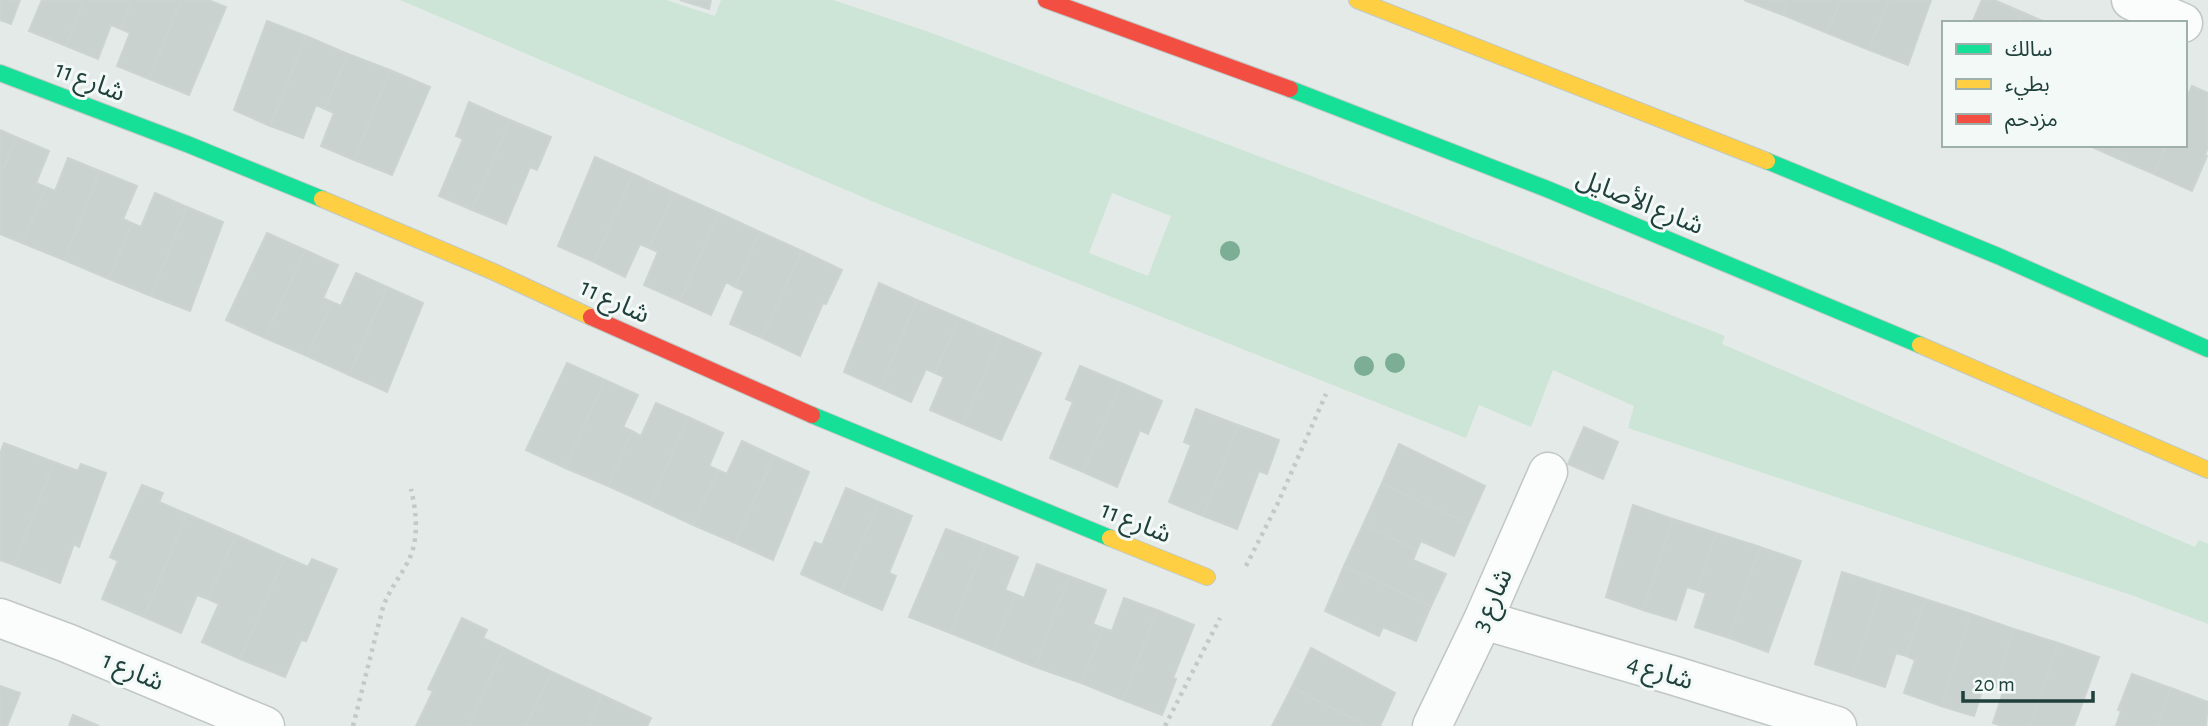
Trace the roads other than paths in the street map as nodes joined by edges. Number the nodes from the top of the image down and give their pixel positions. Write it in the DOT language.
graph roads {
  1 [pos="1046,0"];
  2 [pos="1357,0"];
  3 [pos="2131,0"];
  4 [pos="2179,21"];
  5 [pos="2187,24"];
  6 [pos="2208,34"];
  7 [pos="0,74"];
  8 [pos="2208,349"];
  9 [pos="2208,470"];
  10 [pos="1548,472"];
  11 [pos="1207,577"];
  12 [pos="0,618"];
  13 [pos="1483,620"];
  14 [pos="265,726"];
  15 [pos="1432,726"];
  16 [pos="1837,726"];
  1 -- 9 [label="main road, شارع الأصايل"];
  2 -- 8 [label="main road"];
  3 -- 4 [label="street"];
  5 -- 6 [label="street"];
  7 -- 11 [label="main road, شارع 11"];
  10 -- 13 [label="street, شارع 3"];
  12 -- 14 [label="street, شارع 1"];
  13 -- 15 [label="street, شارع 3"];
  13 -- 16 [label="street, شارع 4"];
}
